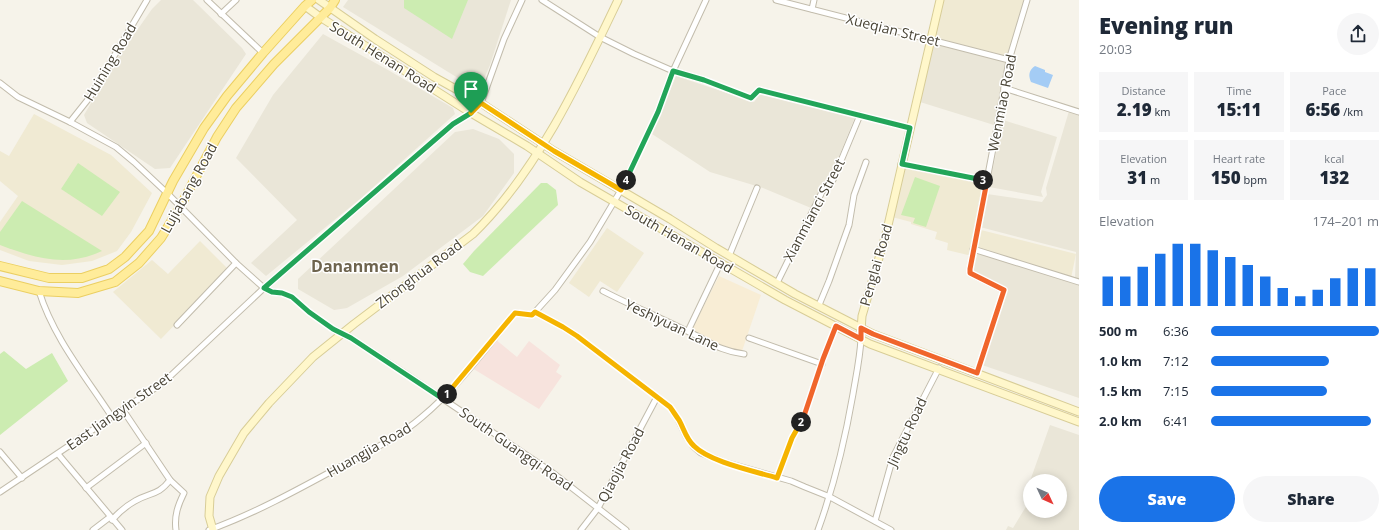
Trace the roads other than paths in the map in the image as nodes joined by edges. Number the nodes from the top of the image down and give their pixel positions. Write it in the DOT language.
graph roads {
  1 [pos="147,0"];
  2 [pos="207,0"];
  3 [pos="236,0"];
  4 [pos="312,0"];
  5 [pos="319,0"];
  6 [pos="335,0"];
  7 [pos="522,0"];
  8 [pos="542,0"];
  9 [pos="618,0"];
  10 [pos="706,0"];
  11 [pos="776,0"];
  12 [pos="814,0"];
  13 [pos="940,0"];
  14 [pos="1027,0"];
  15 [pos="305,6"];
  16 [pos="330,8"];
  17 [pos="812,9"];
  18 [pos="221,14"];
  19 [pos="320,17"];
  20 [pos="600,37"];
  21 [pos="931,40"];
  22 [pos="263,53"];
  23 [pos="1009,60"];
  24 [pos="673,71"];
  25 [pos="0,83"];
  26 [pos="1004,88"];
  27 [pos="481,103"];
  28 [pos="1079,112"];
  29 [pos="471,113"];
  30 [pos="860,115"];
  31 [pos="70,122"];
  32 [pos="910,128"];
  33 [pos="542,143"];
  34 [pos="537,152"];
  35 [pos="866,162"];
  36 [pos="902,164"];
  37 [pos="987,181"];
  38 [pos="757,188"];
  39 [pos="621,190"];
  40 [pos="167,193"];
  41 [pos="614,201"];
  42 [pos="180,207"];
  43 [pos="973,249"];
  44 [pos="729,256"];
  45 [pos="721,262"];
  46 [pos="236,263"];
  47 [pos="0,266"];
  48 [pos="0,281"];
  49 [pos="1079,282"];
  50 [pos="777,283"];
  51 [pos="264,288"];
  52 [pos="39,291"];
  53 [pos="602,291"];
  54 [pos="819,305"];
  55 [pos="535,312"];
  56 [pos="177,325"];
  57 [pos="836,326"];
  58 [pos="861,328"];
  59 [pos="688,331"];
  60 [pos="342,334"];
  61 [pos="749,338"];
  62 [pos="861,339"];
  63 [pos="744,354"];
  64 [pos="822,364"];
  65 [pos="938,368"];
  66 [pos="977,373"];
  67 [pos="657,397"];
  68 [pos="443,399"];
  69 [pos="123,410"];
  70 [pos="1079,412"];
  71 [pos="112,417"];
  72 [pos="1079,422"];
  73 [pos="146,443"];
  74 [pos="0,452"];
  75 [pos="58,454"];
  76 [pos="22,478"];
  77 [pos="777,478"];
  78 [pos="170,480"];
  79 [pos="86,488"];
  80 [pos="0,492"];
  81 [pos="830,497"];
  82 [pos="598,508"];
  83 [pos="111,518"];
  84 [pos="875,521"];
  85 [pos="93,530"];
  86 [pos="122,530"];
  87 [pos="176,530"];
  88 [pos="212,530"];
  89 [pos="581,530"];
  90 [pos="626,530"];
  91 [pos="818,530"];
  92 [pos="891,530"];
  1 -- 31 [label="street, Huining Road"];
  2 -- 18 [label="street"];
  3 -- 18 [label="street"];
  4 -- 15 [label="main road, Lujiabang Road"];
  5 -- 16 [label="main road, South Henan Road"];
  6 -- 16 [label="main road, Lujiabang Road"];
  7 -- 27 [label="street"];
  8 -- 20 [label="street"];
  9 -- 20 [label="main road, Zhonghua Road"];
  10 -- 24 [label="street"];
  11 -- 17 [label="street, Xueqian Street"];
  12 -- 17 [label="street"];
  13 -- 21 [label="main road, Penglai Road"];
  14 -- 23 [label="street, Wenmiao Road"];
  15 -- 19 [label="main road, South Henan Road"];
  15 -- 22 [label="main road, Lujiabang Road"];
  16 -- 19 [label="main road, Lujiabang Road"];
  16 -- 27 [label="main road, South Henan Road"];
  17 -- 21 [label="street, Xueqian Street"];
  18 -- 22 [label="street"];
  19 -- 29 [label="main road, South Henan Road"];
  19 -- 42 [label="main road, Lujiabang Road"];
  20 -- 24 [label="street"];
  20 -- 33 [label="main road, Zhonghua Road"];
  21 -- 23 [label="street, Xueqian Street"];
  21 -- 32 [label="main road, Penglai Road"];
  22 -- 40 [label="main road, Lujiabang Road"];
  23 -- 26 [label="street, Wenmiao Road"];
  24 -- 30 [label="street"];
  24 -- 39 [label="street"];
  25 -- 31 [label="street"];
  26 -- 28 [label="street"];
  26 -- 37 [label="street, Wenmiao Road"];
  27 -- 29 [label="street, East Jiangyin Street"];
  27 -- 33 [label="main road, South Henan Road"];
  29 -- 34 [label="main road, South Henan Road"];
  29 -- 51 [label="street, East Jiangyin Street"];
  30 -- 32 [label="street"];
  30 -- 50 [label="street, Xianmianci Street"];
  31 -- 40 [label="street"];
  32 -- 36 [label="main road, Penglai Road"];
  33 -- 34 [label="main road, Zhonghua Road"];
  33 -- 39 [label="main road, South Henan Road"];
  34 -- 41 [label="main road, South Henan Road"];
  34 -- 60 [label="main road, Zhonghua Road"];
  35 -- 54 [label="street"];
  36 -- 37 [label="street"];
  36 -- 58 [label="main road, Penglai Road"];
  37 -- 43 [label="street, Wenmiao Road"];
  38 -- 44 [label="street"];
  39 -- 41 [label="street"];
  39 -- 44 [label="main road, South Henan Road"];
  40 -- 42 [label="street"];
  40 -- 47 [label="main road, Lujiabang Road"];
  41 -- 45 [label="main road, South Henan Road"];
  41 -- 55 [label="street"];
  42 -- 46 [label="street"];
  42 -- 52 [label="main road, Lujiabang Road"];
  43 -- 49 [label="street"];
  43 -- 66 [label="street, Wenmiao Road"];
  44 -- 50 [label="main road, South Henan Road"];
  45 -- 57 [label="main road, South Henan Road"];
  45 -- 59 [label="street"];
  46 -- 51 [label="street"];
  46 -- 56 [label="street"];
  48 -- 52 [label="main road, Lujiabang Road"];
  50 -- 54 [label="main road, South Henan Road"];
  51 -- 60 [label="street, South Guangqi Road"];
  51 -- 69 [label="street, East Jiangyin Street"];
  52 -- 71 [label="street"];
  53 -- 59 [label="street, Yeshiyuan Lane"];
  54 -- 58 [label="main road, South Henan Road"];
  55 -- 67 [label="street"];
  55 -- 68 [label="street, Huangjia Road"];
  57 -- 62 [label="main road, South Henan Road"];
  57 -- 64 [label="street"];
  58 -- 62 [label="main road, Penglai Road"];
  58 -- 66 [label="main road, South Henan Road"];
  59 -- 63 [label="street, Yeshiyuan Lane"];
  60 -- 68 [label="street, South Guangqi Road"];
  60 -- 88 [label="main road, Zhonghua Road"];
  61 -- 64 [label="street"];
  62 -- 65 [label="main road, South Henan Road"];
  62 -- 81 [label="street, Penglai Road"];
  64 -- 77 [label="street"];
  65 -- 72 [label="main road, South Henan Road"];
  65 -- 84 [label="street, Jingtu Road"];
  66 -- 70 [label="main road, South Henan Road"];
  67 -- 77 [label="street"];
  67 -- 82 [label="street, Qiaojia Road"];
  68 -- 82 [label="street, South Guangqi Road"];
  68 -- 88 [label="street, Huangjia Road"];
  69 -- 71 [label="street, East Jiangyin Street"];
  69 -- 73 [label="street"];
  71 -- 75 [label="street, East Jiangyin Street"];
  73 -- 78 [label="street"];
  73 -- 79 [label="street"];
  74 -- 76 [label="street"];
  75 -- 76 [label="street, East Jiangyin Street"];
  75 -- 79 [label="street"];
  76 -- 80 [label="street, East Jiangyin Street"];
  77 -- 81 [label="street"];
  78 -- 83 [label="street"];
  78 -- 87 [label="street"];
  79 -- 83 [label="street"];
  81 -- 84 [label="street"];
  81 -- 91 [label="street, Penglai Road"];
  82 -- 89 [label="street, Qiaojia Road"];
  82 -- 90 [label="street, South Guangqi Road"];
  83 -- 85 [label="street"];
  83 -- 86 [label="street"];
  84 -- 92 [label="street"];
}
